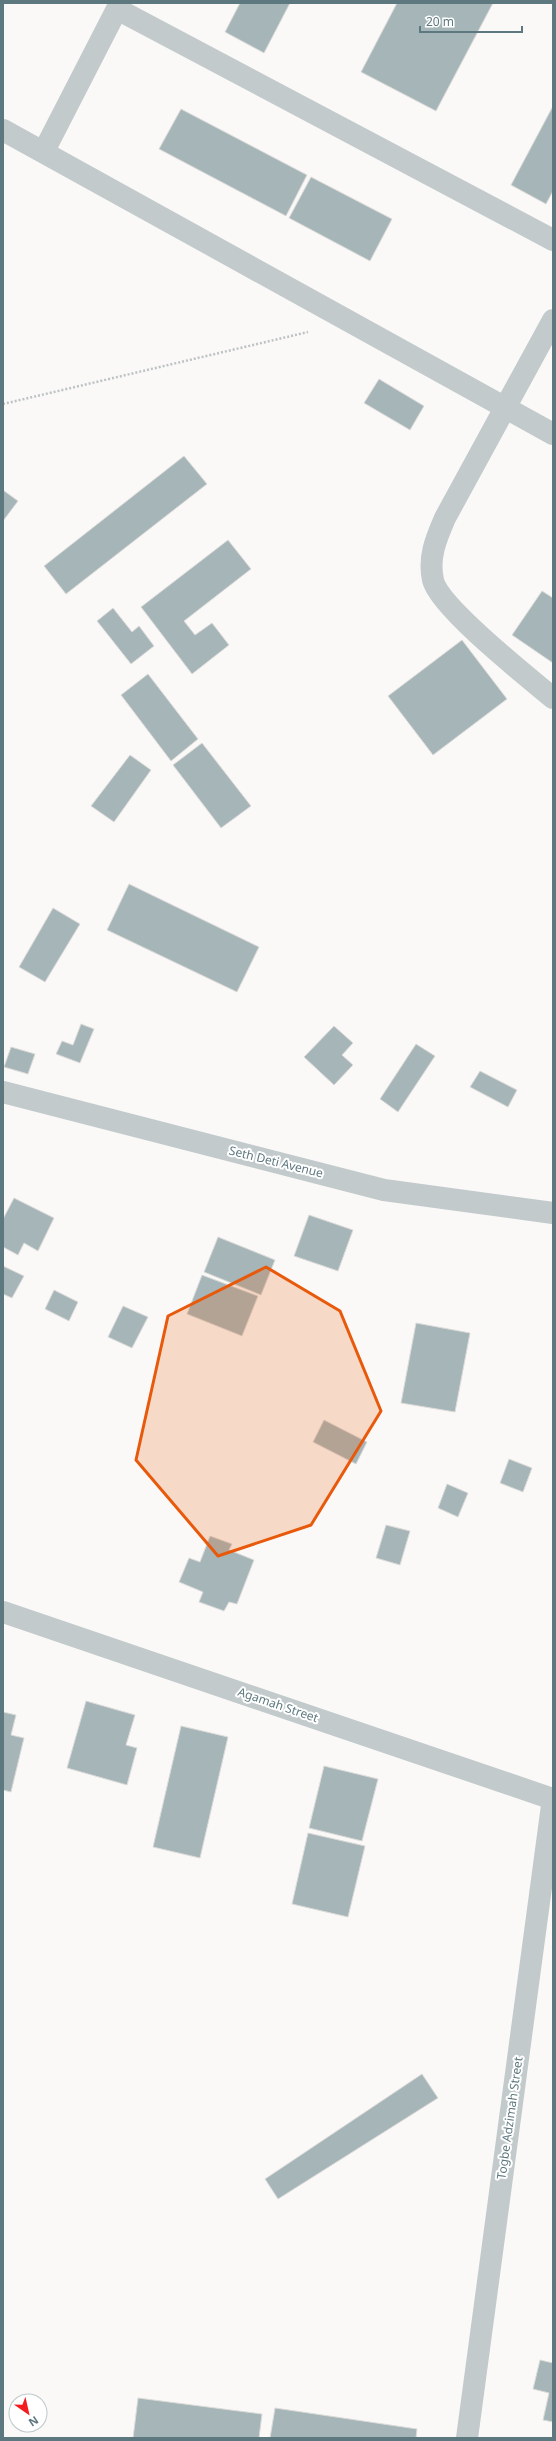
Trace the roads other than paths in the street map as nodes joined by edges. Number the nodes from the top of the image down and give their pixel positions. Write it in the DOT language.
graph roads {
  1 [pos="118,6"];
  2 [pos="3,130"];
  3 [pos="44,151"];
  4 [pos="553,240"];
  5 [pos="553,320"];
  6 [pos="506,408"];
  7 [pos="553,434"];
  8 [pos="553,698"];
  9 [pos="3,1092"];
  10 [pos="553,1212"];
  11 [pos="3,1612"];
  12 [pos="553,1799"];
  13 [pos="467,2438"];
  1 -- 3 [label="street"];
  1 -- 4 [label="street"];
  2 -- 3 [label="street"];
  3 -- 6 [label="street"];
  5 -- 6 [label="street"];
  6 -- 7 [label="street"];
  6 -- 8 [label="street"];
  9 -- 10 [label="street, Seth Deti Avenue"];
  11 -- 12 [label="street, Agamah Street"];
  12 -- 13 [label="street, Togbe Adzimah Street"];
}
